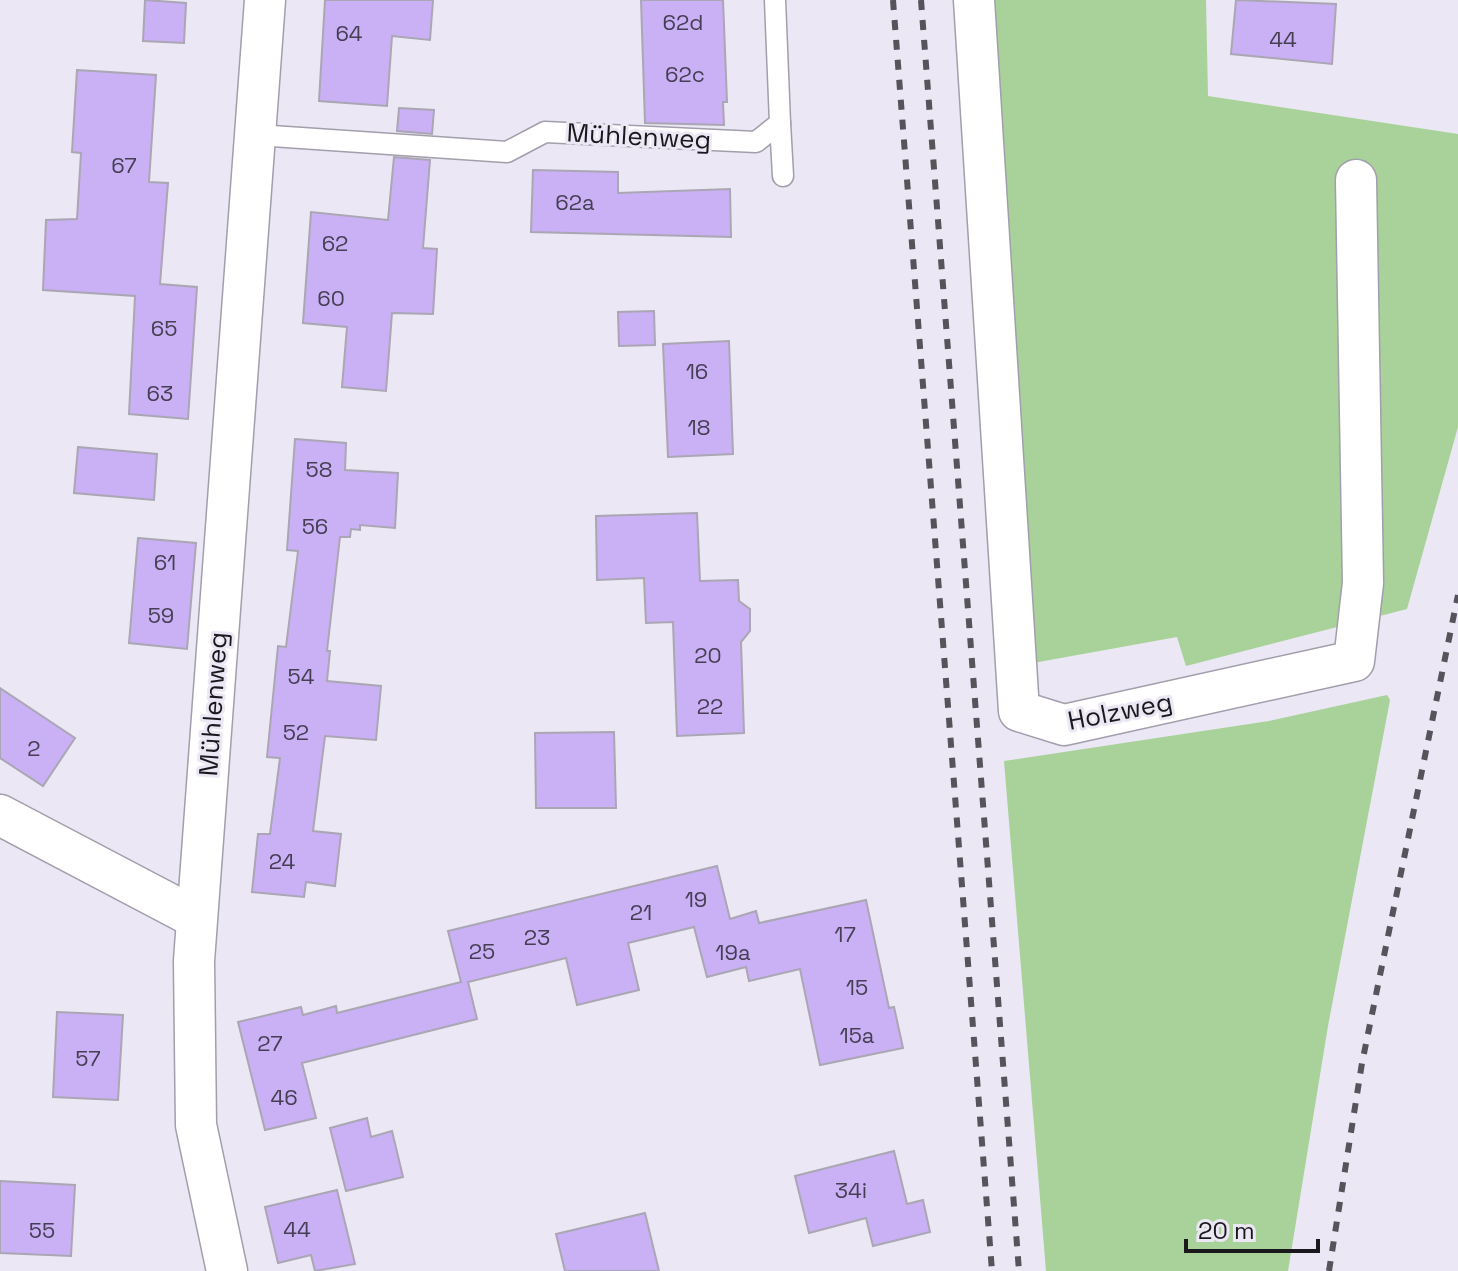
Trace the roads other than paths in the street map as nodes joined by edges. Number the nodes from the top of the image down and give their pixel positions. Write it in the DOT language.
graph roads {
  1 [pos="265,0"];
  2 [pos="775,0"];
  3 [pos="974,0"];
  4 [pos="780,123"];
  5 [pos="257,135"];
  6 [pos="783,176"];
  7 [pos="1356,180"];
  8 [pos="0,815"];
  9 [pos="196,918"];
  10 [pos="227,1271"];
  1 -- 5 [label="street, Mühlenweg"];
  2 -- 4 [label="lane"];
  3 -- 7 [label="street, Holzweg"];
  4 -- 5 [label="lane, Mühlenweg"];
  4 -- 6 [label="lane"];
  5 -- 9 [label="street, Mühlenweg"];
  8 -- 9 [label="street"];
  9 -- 10 [label="street, Mühlenweg"];
}
